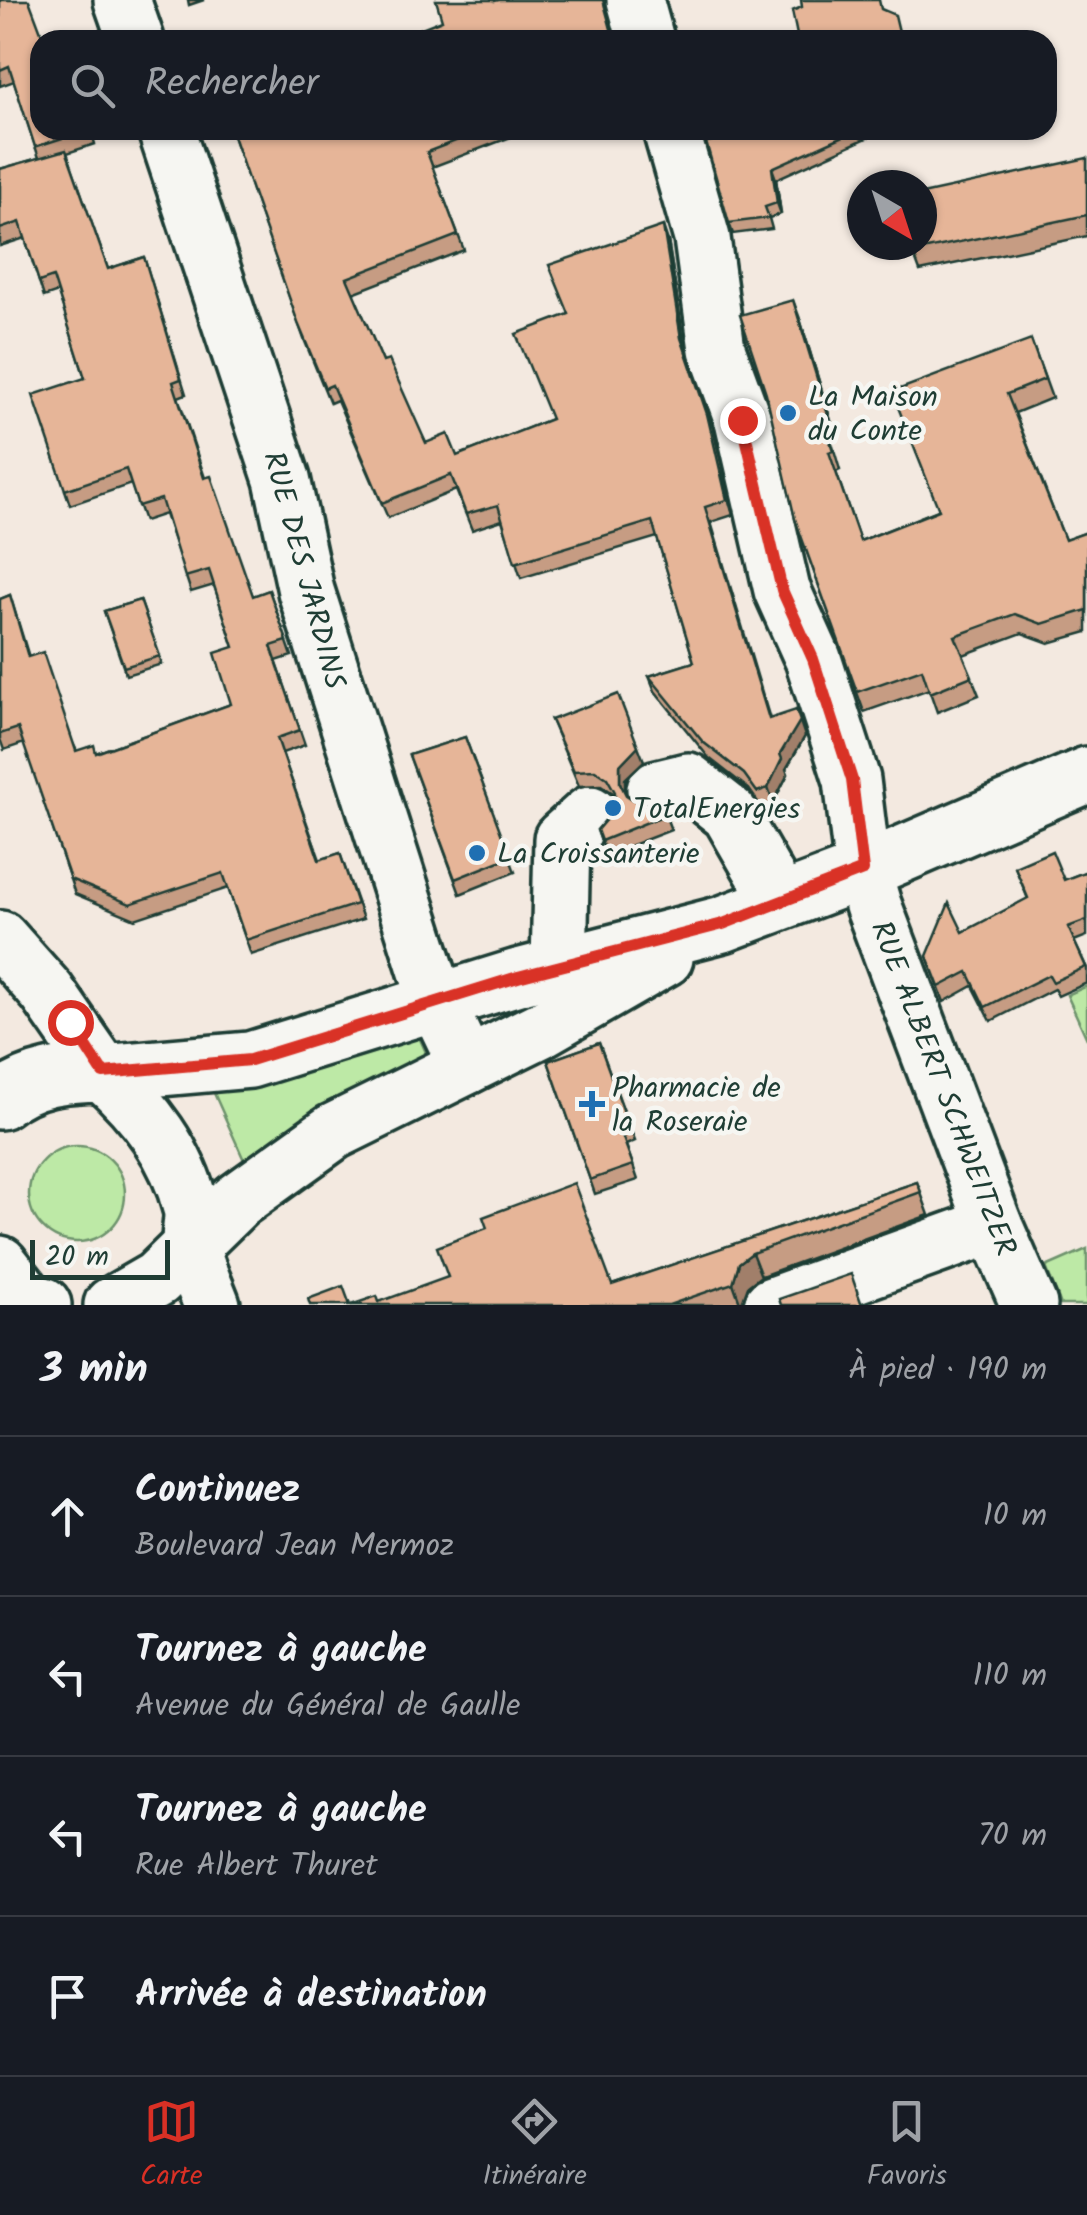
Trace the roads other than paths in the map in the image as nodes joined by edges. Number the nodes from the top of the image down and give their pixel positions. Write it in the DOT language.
graph roads {
  1 [pos="122,0"];
  2 [pos="635,0"];
  3 [pos="132,30"];
  4 [pos="643,30"];
  5 [pos="169,140"];
  6 [pos="674,140"];
  7 [pos="1087,775"];
  8 [pos="655,789"];
  9 [pos="590,814"];
  10 [pos="863,870"];
  11 [pos="780,902"];
  12 [pos="723,924"];
  13 [pos="0,939"];
  14 [pos="559,966"];
  15 [pos="437,1003"];
  16 [pos="467,1066"];
  17 [pos="103,1073"];
  18 [pos="0,1101"];
  19 [pos="994,1225"];
  20 [pos="189,1243"];
  21 [pos="913,1283"];
  22 [pos="112,1305"];
  23 [pos="212,1305"];
  24 [pos="772,1305"];
  25 [pos="1029,1305"];
  1 -- 3 [label="main road"];
  2 -- 4 [label="main road"];
  5 -- 15 [label="main road, RUE DES JARDINS"];
  6 -- 10 [label="main road, RUE ALBERT SCHWEITZER"];
  7 -- 10 [label="main road"];
  8 -- 11 [label="main road"];
  9 -- 14 [label="main road"];
  10 -- 11 [label="main road"];
  10 -- 19 [label="main road, RUE ALBERT SCHWEITZER"];
  11 -- 12 [label="main road"];
  12 -- 14 [label="main road"];
  12 -- 16 [label="main road"];
  13 -- 17 [label="main road"];
  14 -- 15 [label="main road"];
  15 -- 16 [label="main road, RUE DES JARDINS"];
  15 -- 17 [label="main road"];
  16 -- 20 [label="main road"];
  17 -- 18 [label="main road"];
  17 -- 20 [label="main road"];
  19 -- 21 [label="main road"];
  19 -- 25 [label="main road, RUE ALBERT SCHWEITZER"];
  20 -- 22 [label="main road"];
  20 -- 23 [label="main road"];
  21 -- 24 [label="main road"];
}
